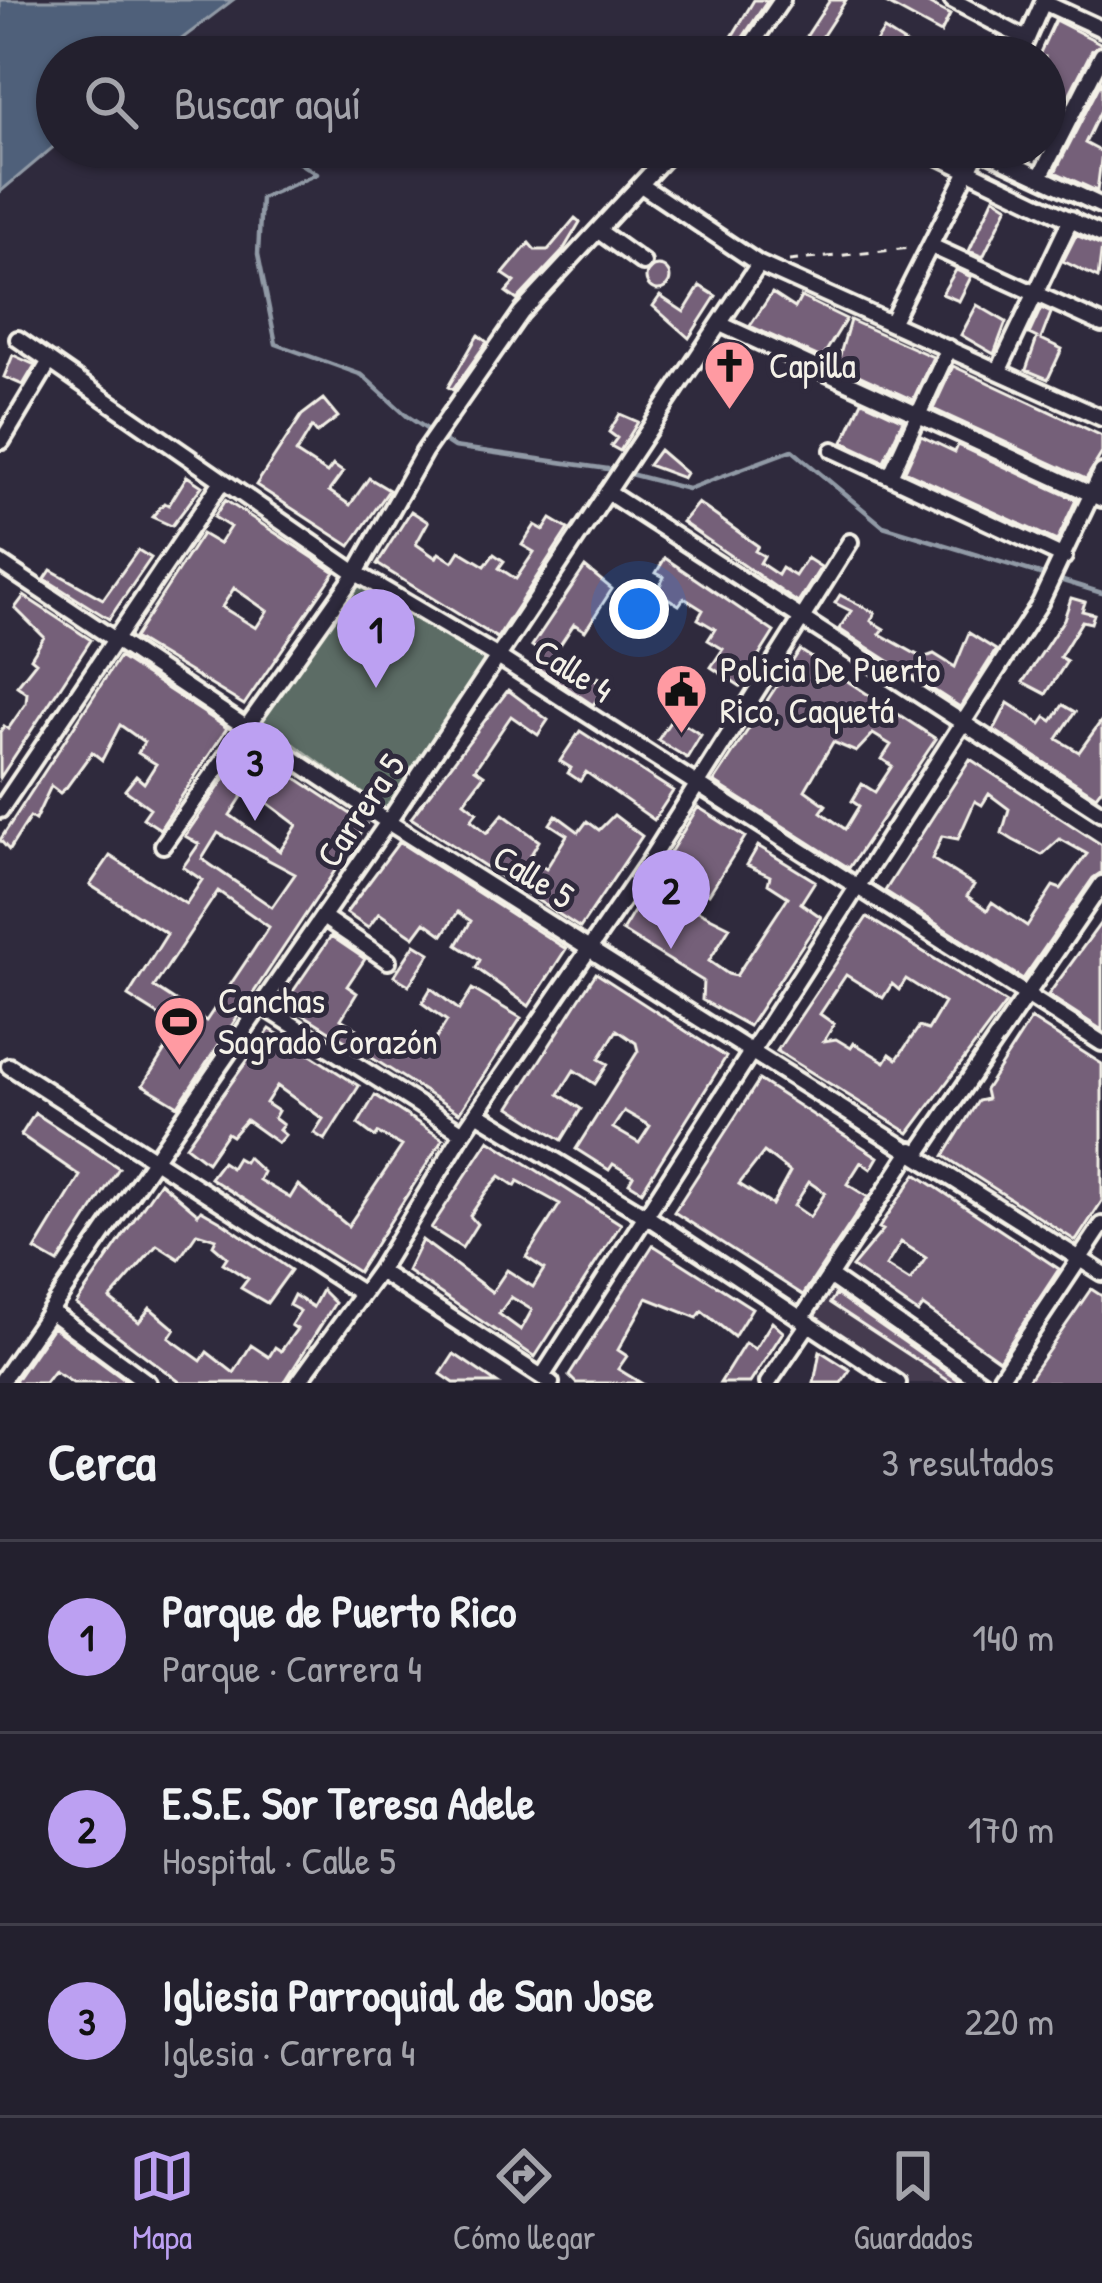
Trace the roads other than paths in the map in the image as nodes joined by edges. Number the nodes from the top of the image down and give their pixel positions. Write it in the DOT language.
graph roads {
  1 [pos="782,0"];
  2 [pos="952,0"];
  3 [pos="1044,1"];
  4 [pos="1102,29"];
  5 [pos="757,36"];
  6 [pos="1020,36"];
  7 [pos="1027,36"];
  8 [pos="1102,55"];
  9 [pos="1066,126"];
  10 [pos="656,168"];
  11 [pos="964,168"];
  12 [pos="971,168"];
  13 [pos="1021,168"];
  14 [pos="1045,168"];
  15 [pos="970,171"];
  16 [pos="1040,177"];
  17 [pos="641,184"];
  18 [pos="1101,202"];
  19 [pos="1071,219"];
  20 [pos="600,232"];
  21 [pos="1102,235"];
  22 [pos="931,246"];
  23 [pos="643,263"];
  24 [pos="759,264"];
  25 [pos="1035,293"];
  26 [pos="892,322"];
  27 [pos="720,324"];
  28 [pos="1102,324"];
  29 [pos="18,339"];
  30 [pos="950,348"];
  31 [pos="50,361"];
  32 [pos="999,370"];
  33 [pos="919,416"];
  34 [pos="1102,418"];
  35 [pos="2,441"];
  36 [pos="833,450"];
  37 [pos="1102,472"];
  38 [pos="890,476"];
  39 [pos="222,481"];
  40 [pos="611,486"];
  41 [pos="1097,496"];
  42 [pos="850,542"];
  43 [pos="1062,562"];
  44 [pos="0,563"];
  45 [pos="356,573"];
  46 [pos="799,616"];
  47 [pos="115,637"];
  48 [pos="498,657"];
  49 [pos="246,723"];
  50 [pos="964,723"];
  51 [pos="695,783"];
  52 [pos="0,810"];
  53 [pos="1102,813"];
  54 [pos="388,821"];
  55 [pos="163,845"];
  56 [pos="1102,884"];
  57 [pos="860,888"];
  58 [pos="323,917"];
  59 [pos="590,945"];
  60 [pos="388,961"];
  61 [pos="1025,994"];
  62 [pos="263,1006"];
  63 [pos="1102,1043"];
  64 [pos="753,1050"];
  65 [pos="9,1066"];
  66 [pos="477,1113"];
  67 [pos="463,1133"];
  68 [pos="915,1152"];
  69 [pos="149,1160"];
  70 [pos="646,1216"];
  71 [pos="1102,1225"];
  72 [pos="1078,1258"];
  73 [pos="379,1271"];
  74 [pos="1102,1273"];
  75 [pos="829,1276"];
  76 [pos="361,1293"];
  77 [pos="50,1311"];
  78 [pos="806,1321"];
  79 [pos="546,1380"];
  80 [pos="0,1382"];
  81 [pos="148,1383"];
  82 [pos="298,1383"];
  83 [pos="768,1383"];
  84 [pos="898,1383"];
  85 [pos="982,1383"];
  86 [pos="997,1383"];
  1 -- 5 [label="street"];
  2 -- 6 [label="street"];
  3 -- 4 [label="street"];
  3 -- 7 [label="street"];
  8 -- 9 [label="street"];
  10 -- 17 [label="street"];
  11 -- 15 [label="street"];
  12 -- 15 [label="street"];
  13 -- 16 [label="street"];
  14 -- 16 [label="street"];
  15 -- 19 [label="street"];
  15 -- 22 [label="street"];
  16 -- 18 [label="street"];
  17 -- 20 [label="street"];
  17 -- 24 [label="street"];
  19 -- 21 [label="street"];
  19 -- 25 [label="street"];
  20 -- 23 [label="street"];
  20 -- 45 [label="street"];
  22 -- 25 [label="street"];
  22 -- 26 [label="street"];
  24 -- 26 [label="street"];
  24 -- 27 [label="street, Carrera 5"];
  25 -- 28 [label="street"];
  25 -- 32 [label="street"];
  26 -- 30 [label="street"];
  27 -- 33 [label="street"];
  27 -- 40 [label="street, Carrera 5"];
  29 -- 31 [label="street, Calle 4"];
  30 -- 32 [label="street"];
  30 -- 33 [label="street"];
  31 -- 35 [label="street"];
  31 -- 39 [label="street, Calle 4"];
  32 -- 34 [label="street"];
  33 -- 38 [label="street"];
  33 -- 41 [label="street"];
  36 -- 38 [label="street"];
  37 -- 41 [label="street"];
  38 -- 43 [label="street"];
  39 -- 45 [label="street, Calle 4"];
  39 -- 47 [label="street"];
  40 -- 46 [label="street"];
  40 -- 48 [label="street, Carrera 5"];
  41 -- 43 [label="street"];
  42 -- 46 [label="street"];
  43 -- 50 [label="street"];
  44 -- 47 [label="street, Calle 5"];
  45 -- 48 [label="street, Calle 4"];
  45 -- 49 [label="street"];
  46 -- 50 [label="street"];
  46 -- 51 [label="street"];
  47 -- 49 [label="street, Calle 5"];
  47 -- 52 [label="street"];
  48 -- 51 [label="street, Calle 4"];
  48 -- 54 [label="street, Carrera 5"];
  49 -- 54 [label="street, Calle 5"];
  49 -- 55 [label="street"];
  50 -- 53 [label="street"];
  50 -- 57 [label="street"];
  51 -- 57 [label="street, Calle 4"];
  51 -- 59 [label="street"];
  54 -- 58 [label="street, Carrera 5"];
  54 -- 59 [label="street, Calle 5"];
  56 -- 61 [label="street"];
  57 -- 61 [label="street, Calle 4"];
  57 -- 64 [label="street"];
  58 -- 60 [label="street"];
  58 -- 62 [label="street, Carrera 5"];
  59 -- 64 [label="street, Calle 5"];
  59 -- 66 [label="street"];
  61 -- 63 [label="street, Calle 4"];
  61 -- 68 [label="street"];
  62 -- 67 [label="street"];
  62 -- 69 [label="street, Carrera 5"];
  64 -- 68 [label="street, Calle 5"];
  64 -- 70 [label="street"];
  65 -- 69 [label="street"];
  66 -- 67 [label="street"];
  66 -- 70 [label="street"];
  67 -- 73 [label="street"];
  68 -- 72 [label="street, Calle 5"];
  68 -- 75 [label="street"];
  69 -- 76 [label="street"];
  69 -- 77 [label="street, Carrera 5"];
  70 -- 78 [label="street"];
  70 -- 79 [label="street"];
  71 -- 72 [label="street"];
  72 -- 74 [label="street, Calle 5"];
  72 -- 86 [label="street"];
  73 -- 76 [label="street"];
  73 -- 79 [label="street"];
  75 -- 78 [label="street"];
  75 -- 85 [label="street"];
  76 -- 82 [label="street"];
  77 -- 80 [label="street, Carrera 5"];
  77 -- 81 [label="street"];
  78 -- 83 [label="street"];
  78 -- 84 [label="street"];
}
